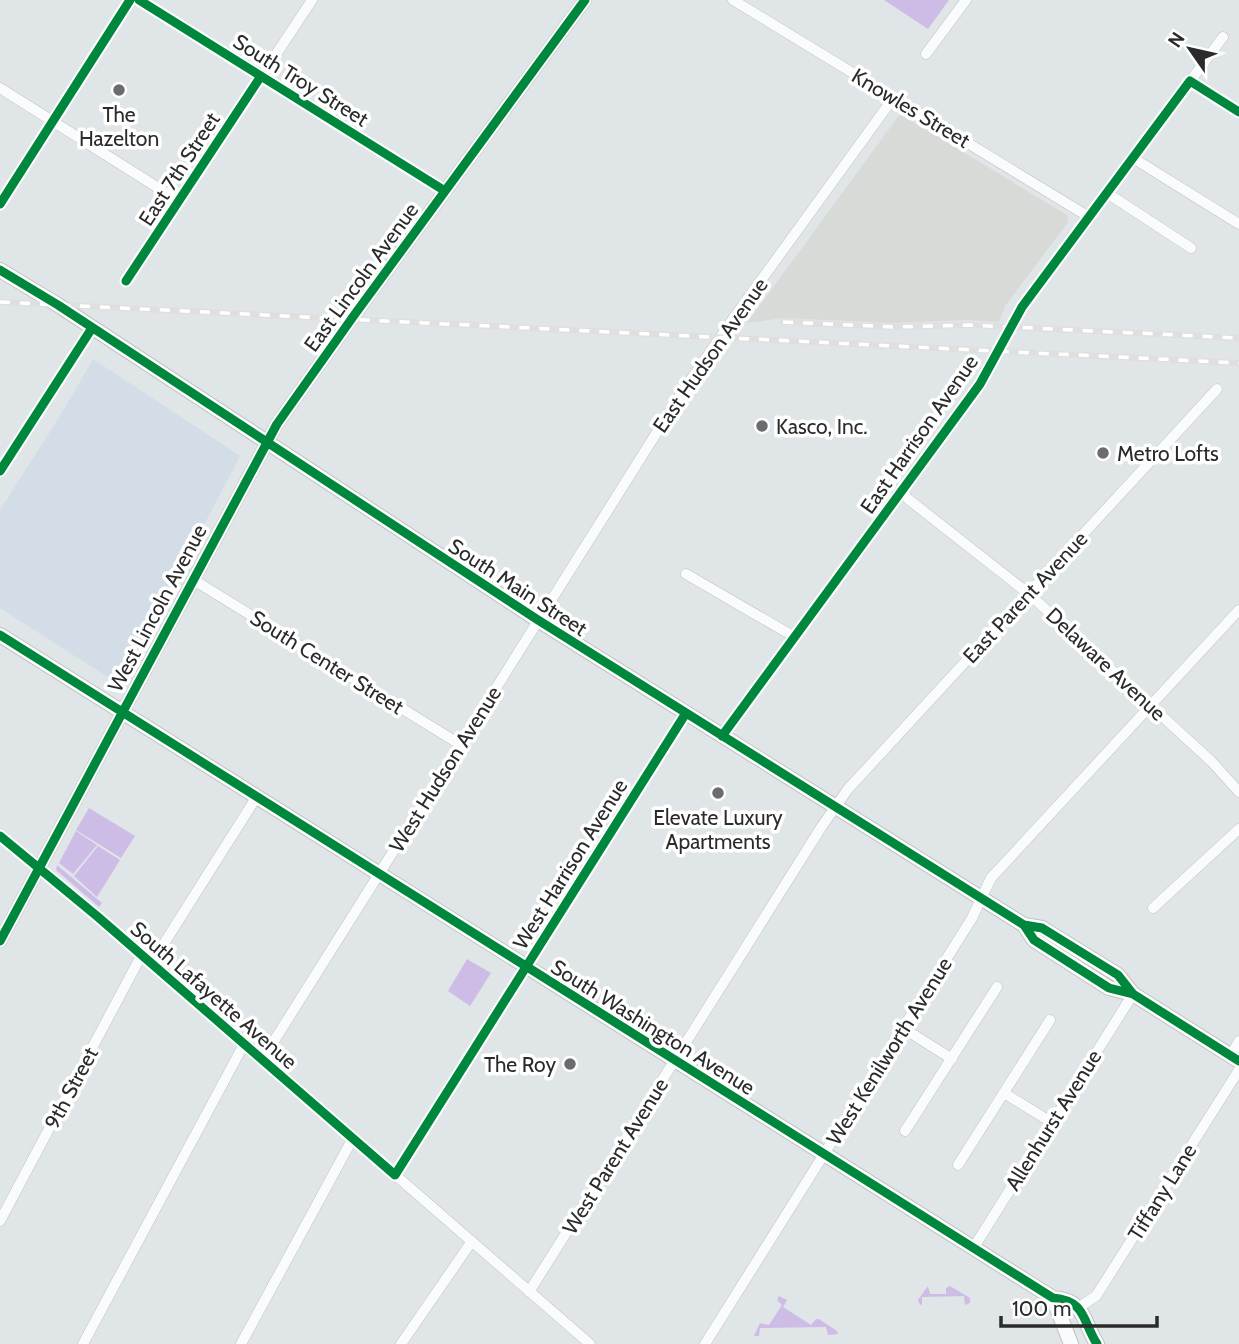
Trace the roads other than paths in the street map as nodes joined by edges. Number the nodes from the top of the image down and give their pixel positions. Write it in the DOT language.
graph roads {
  1 [pos="130,0"];
  2 [pos="139,0"];
  3 [pos="312,0"];
  4 [pos="586,0"];
  5 [pos="733,0"];
  6 [pos="966,0"];
  7 [pos="1223,37"];
  8 [pos="926,54"];
  9 [pos="261,76"];
  10 [pos="1190,81"];
  11 [pos="0,88"];
  12 [pos="894,97"];
  13 [pos="1239,112"];
  14 [pos="53,122"];
  15 [pos="1133,158"];
  16 [pos="445,191"];
  17 [pos="1107,193"];
  18 [pos="179,201"];
  19 [pos="0,204"];
  20 [pos="1089,217"];
  21 [pos="1239,225"];
  22 [pos="1191,248"];
  23 [pos="0,270"];
  24 [pos="127,281"];
  25 [pos="92,328"];
  26 [pos="1217,389"];
  27 [pos="267,441"];
  28 [pos="3,459"];
  29 [pos="0,471"];
  30 [pos="902,490"];
  31 [pos="686,574"];
  32 [pos="192,579"];
  33 [pos="1029,594"];
  34 [pos="1239,610"];
  35 [pos="538,620"];
  36 [pos="0,635"];
  37 [pos="793,636"];
  38 [pos="1150,706"];
  39 [pos="122,713"];
  40 [pos="685,713"];
  41 [pos="722,736"];
  42 [pos="461,745"];
  43 [pos="1239,793"];
  44 [pos="256,798"];
  45 [pos="836,807"];
  46 [pos="1239,829"];
  47 [pos="0,836"];
  48 [pos="39,867"];
  49 [pos="379,875"];
  50 [pos="982,898"];
  51 [pos="1153,908"];
  52 [pos="0,941"];
  53 [pos="141,956"];
  54 [pos="151,964"];
  55 [pos="525,967"];
  56 [pos="997,987"];
  57 [pos="1133,994"];
  58 [pos="1050,1020"];
  59 [pos="903,1028"];
  60 [pos="1239,1041"];
  61 [pos="244,1044"];
  62 [pos="1235,1058"];
  63 [pos="952,1059"];
  64 [pos="262,1060"];
  65 [pos="675,1061"];
  66 [pos="1239,1070"];
  67 [pos="1004,1093"];
  68 [pos="1051,1122"];
  69 [pos="905,1131"];
  70 [pos="353,1138"];
  71 [pos="824,1154"];
  72 [pos="958,1165"];
  73 [pos="395,1175"];
  74 [pos="0,1221"];
  75 [pos="472,1241"];
  76 [pos="974,1247"];
  77 [pos="529,1292"];
  78 [pos="1053,1298"];
  79 [pos="1078,1308"];
  80 [pos="83,1344"];
  81 [pos="241,1344"];
  82 [pos="401,1344"];
  83 [pos="590,1344"];
  84 [pos="705,1344"];
  85 [pos="1071,1344"];
  86 [pos="1097,1344"];
  1 -- 14 [label="street"];
  2 -- 9 [label="street, South Troy Street"];
  3 -- 9 [label="street, East 7th Street"];
  4 -- 16 [label="street, East Lincoln Avenue"];
  5 -- 12 [label="street, Knowles Street"];
  6 -- 8 [label="street"];
  7 -- 10 [label="street, East Harrison Avenue"];
  9 -- 16 [label="street, South Troy Street"];
  9 -- 18 [label="street, East 7th Street"];
  10 -- 13 [label="street"];
  10 -- 15 [label="street, East Harrison Avenue"];
  11 -- 14 [label="street"];
  12 -- 20 [label="street, Knowles Street"];
  12 -- 35 [label="street, East Hudson Avenue"];
  14 -- 18 [label="street"];
  14 -- 19 [label="street"];
  15 -- 17 [label="street, East Harrison Avenue"];
  15 -- 21 [label="street"];
  16 -- 27 [label="street, East Lincoln Avenue"];
  17 -- 20 [label="street, East Harrison Avenue"];
  17 -- 22 [label="street"];
  18 -- 24 [label="street, East 7th Street"];
  20 -- 30 [label="street, East Harrison Avenue"];
  23 -- 25 [label="main road, South Main Street"];
  25 -- 27 [label="main road, South Main Street"];
  25 -- 28 [label="street"];
  26 -- 33 [label="street, East Parent Avenue"];
  27 -- 32 [label="street, West Lincoln Avenue"];
  27 -- 35 [label="main road, South Main Street"];
  28 -- 29 [label="street"];
  30 -- 33 [label="street, Delaware Avenue"];
  30 -- 37 [label="street, East Harrison Avenue"];
  31 -- 37 [label="street"];
  32 -- 39 [label="street, West Lincoln Avenue"];
  32 -- 42 [label="street, South Center Street"];
  33 -- 38 [label="street, Delaware Avenue"];
  33 -- 45 [label="street, East Parent Avenue"];
  34 -- 38 [label="street, West Kenilworth Avenue"];
  35 -- 40 [label="main road, South Main Street"];
  35 -- 42 [label="street, West Hudson Avenue"];
  36 -- 39 [label="main road, South Washington Avenue"];
  37 -- 41 [label="street, East Harrison Avenue"];
  38 -- 43 [label="street, Delaware Avenue"];
  38 -- 50 [label="street, West Kenilworth Avenue"];
  39 -- 44 [label="main road, South Washington Avenue"];
  39 -- 48 [label="street, West Lincoln Avenue"];
  40 -- 41 [label="main road, South Main Street"];
  40 -- 55 [label="street, West Harrison Avenue"];
  41 -- 45 [label="main road, South Main Street"];
  42 -- 49 [label="street, West Hudson Avenue"];
  44 -- 49 [label="main road, South Washington Avenue"];
  44 -- 54 [label="street"];
  45 -- 50 [label="main road, South Main Street"];
  45 -- 65 [label="street, West Parent Avenue"];
  46 -- 51 [label="street"];
  47 -- 48 [label="street, South Lafayette Avenue"];
  48 -- 52 [label="street, West Lincoln Avenue"];
  48 -- 53 [label="street, South Lafayette Avenue"];
  49 -- 55 [label="main road, South Washington Avenue"];
  49 -- 64 [label="street, West Hudson Avenue"];
  50 -- 57 [label="main road, South Main Street"];
  50 -- 59 [label="street, West Kenilworth Avenue"];
  53 -- 54 [label="street, South Lafayette Avenue"];
  53 -- 74 [label="street, 9th Street"];
  54 -- 61 [label="street, South Lafayette Avenue"];
  55 -- 65 [label="main road, South Washington Avenue"];
  55 -- 73 [label="street, West Harrison Avenue"];
  56 -- 63 [label="street"];
  57 -- 62 [label="main road, South Main Street"];
  57 -- 68 [label="street, Allenhurst Avenue"];
  58 -- 67 [label="street"];
  59 -- 63 [label="street"];
  59 -- 71 [label="street, West Kenilworth Avenue"];
  60 -- 62 [label="street"];
  61 -- 64 [label="street, South Lafayette Avenue"];
  61 -- 80 [label="street"];
  63 -- 69 [label="street"];
  64 -- 70 [label="street, South Lafayette Avenue"];
  65 -- 71 [label="main road, South Washington Avenue"];
  65 -- 77 [label="street, West Parent Avenue"];
  66 -- 79 [label="street, Tiffany Lane"];
  67 -- 68 [label="street"];
  67 -- 72 [label="street"];
  68 -- 76 [label="street, Allenhurst Avenue"];
  70 -- 73 [label="street, South Lafayette Avenue"];
  70 -- 81 [label="street"];
  71 -- 76 [label="main road, South Washington Avenue"];
  71 -- 84 [label="street, West Kenilworth Avenue"];
  73 -- 75 [label="street, South Lafayette Avenue"];
  75 -- 77 [label="street, South Lafayette Avenue"];
  75 -- 82 [label="street"];
  76 -- 78 [label="main road, South Washington Avenue"];
  77 -- 83 [label="street, South Lafayette Avenue"];
  78 -- 79 [label="main road, South Washington Avenue"];
  78 -- 85 [label="main road"];
  79 -- 86 [label="main road"];
}
